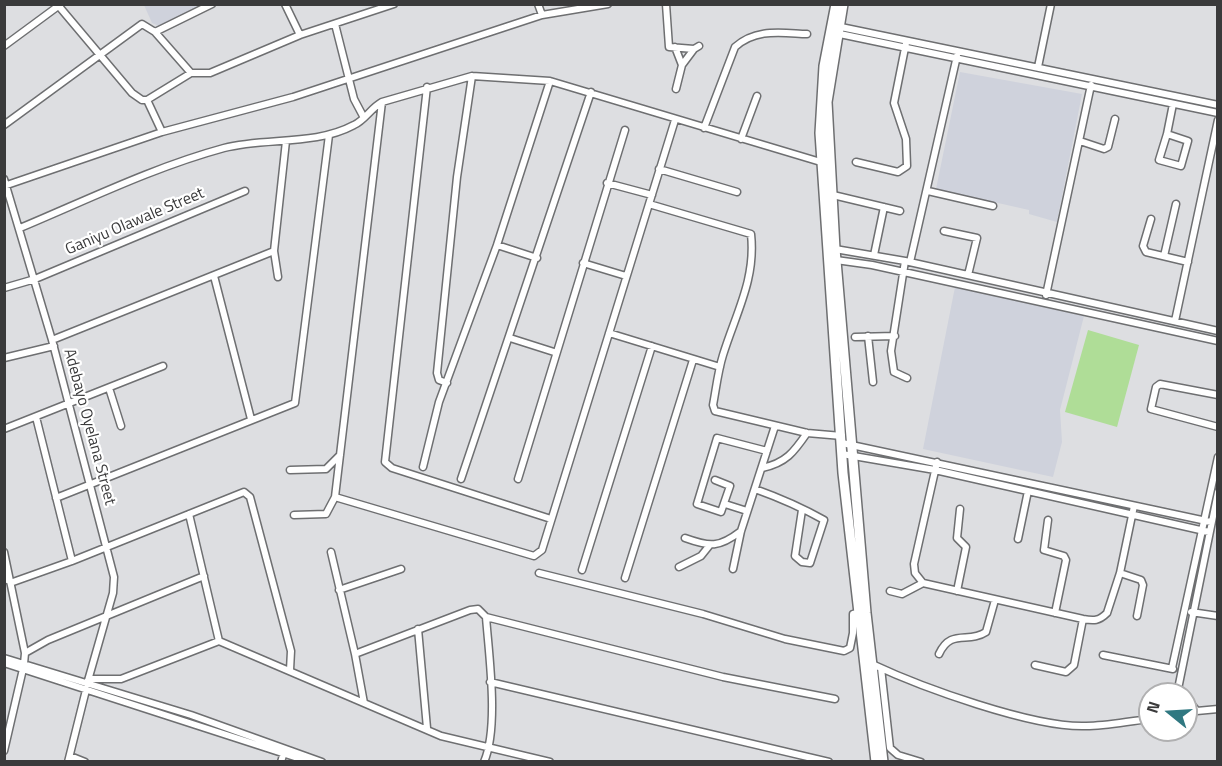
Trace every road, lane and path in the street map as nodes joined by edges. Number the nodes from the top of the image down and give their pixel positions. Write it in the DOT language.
graph roads {
  1 [pos="212,4"];
  2 [pos="285,4"];
  3 [pos="394,4"];
  4 [pos="538,4"];
  5 [pos="608,4"];
  6 [pos="666,4"];
  7 [pos="836,4"];
  8 [pos="843,4"];
  9 [pos="1051,4"];
  10 [pos="59,5"];
  11 [pos="588,5"];
  12 [pos="542,15"];
  13 [pos="335,24"];
  14 [pos="835,29"];
  15 [pos="155,32"];
  16 [pos="807,34"];
  17 [pos="300,35"];
  18 [pos="906,40"];
  19 [pos="4,46"];
  20 [pos="675,47"];
  21 [pos="905,47"];
  22 [pos="958,50"];
  23 [pos="99,54"];
  24 [pos="957,58"];
  25 [pos="682,65"];
  26 [pos="1038,67"];
  27 [pos="191,74"];
  28 [pos="472,76"];
  29 [pos="1092,78"];
  30 [pos="348,79"];
  31 [pos="550,81"];
  32 [pos="1091,86"];
  33 [pos="427,87"];
  34 [pos="676,89"];
  35 [pos="591,92"];
  36 [pos="757,96"];
  37 [pos="147,100"];
  38 [pos="382,102"];
  39 [pos="1173,104"];
  40 [pos="1218,105"];
  41 [pos="1218,113"];
  42 [pos="363,116"];
  43 [pos="1115,119"];
  44 [pos="675,120"];
  45 [pos="1218,120"];
  46 [pos="4,125"];
  47 [pos="704,128"];
  48 [pos="625,130"];
  49 [pos="162,132"];
  50 [pos="1167,134"];
  51 [pos="329,135"];
  52 [pos="741,139"];
  53 [pos="286,141"];
  54 [pos="1080,141"];
  55 [pos="856,162"];
  56 [pos="827,164"];
  57 [pos="659,169"];
  58 [pos="607,183"];
  59 [pos="5,184"];
  60 [pos="245,190"];
  61 [pos="928,191"];
  62 [pos="737,192"];
  63 [pos="652,195"];
  64 [pos="833,195"];
  65 [pos="649,204"];
  66 [pos="1176,204"];
  67 [pos="993,206"];
  68 [pos="884,207"];
  69 [pos="900,211"];
  70 [pos="1151,219"];
  71 [pos="20,228"];
  72 [pos="944,231"];
  73 [pos="497,245"];
  74 [pos="835,249"];
  75 [pos="274,251"];
  76 [pos="874,255"];
  77 [pos="1164,256"];
  78 [pos="537,258"];
  79 [pos="836,260"];
  80 [pos="907,262"];
  81 [pos="1188,262"];
  82 [pos="583,263"];
  83 [pos="903,272"];
  84 [pos="968,275"];
  85 [pos="214,276"];
  86 [pos="626,276"];
  87 [pos="278,277"];
  88 [pos="35,279"];
  89 [pos="4,288"];
  90 [pos="1047,293"];
  91 [pos="1044,302"];
  92 [pos="1175,321"];
  93 [pos="1218,331"];
  94 [pos="609,333"];
  95 [pos="868,336"];
  96 [pos="895,336"];
  97 [pos="855,337"];
  98 [pos="510,338"];
  99 [pos="1218,341"];
  100 [pos="53,343"];
  101 [pos="652,346"];
  102 [pos="554,352"];
  103 [pos="4,358"];
  104 [pos="693,360"];
  105 [pos="163,366"];
  106 [pos="720,367"];
  107 [pos="907,378"];
  108 [pos="873,382"];
  109 [pos="447,383"];
  110 [pos="109,388"];
  111 [pos="1218,395"];
  112 [pos="69,404"];
  113 [pos="36,417"];
  114 [pos="251,419"];
  115 [pos="121,426"];
  116 [pos="775,426"];
  117 [pos="1218,427"];
  118 [pos="4,429"];
  119 [pos="807,433"];
  120 [pos="842,440"];
  121 [pos="853,444"];
  122 [pos="767,451"];
  123 [pos="341,453"];
  124 [pos="842,454"];
  125 [pos="854,456"];
  126 [pos="1218,457"];
  127 [pos="937,462"];
  128 [pos="423,467"];
  129 [pos="762,468"];
  130 [pos="290,470"];
  131 [pos="934,470"];
  132 [pos="461,479"];
  133 [pos="518,479"];
  134 [pos="715,480"];
  135 [pos="90,484"];
  136 [pos="755,489"];
  137 [pos="1028,491"];
  138 [pos="1218,492"];
  139 [pos="335,497"];
  140 [pos="56,498"];
  141 [pos="725,504"];
  142 [pos="1134,506"];
  143 [pos="960,509"];
  144 [pos="802,510"];
  145 [pos="747,511"];
  146 [pos="189,514"];
  147 [pos="1132,514"];
  148 [pos="294,515"];
  149 [pos="551,519"];
  150 [pos="1048,520"];
  151 [pos="1208,521"];
  152 [pos="741,531"];
  153 [pos="1206,532"];
  154 [pos="685,538"];
  155 [pos="1018,539"];
  156 [pos="107,546"];
  157 [pos="709,546"];
  158 [pos="4,552"];
  159 [pos="331,552"];
  160 [pos="72,561"];
  161 [pos="679,567"];
  162 [pos="401,569"];
  163 [pos="733,569"];
  164 [pos="582,570"];
  165 [pos="539,573"];
  166 [pos="1120,573"];
  167 [pos="204,576"];
  168 [pos="625,578"];
  169 [pos="4,579"];
  170 [pos="13,582"];
  171 [pos="923,583"];
  172 [pos="339,590"];
  173 [pos="890,591"];
  174 [pos="957,591"];
  175 [pos="995,600"];
  176 [pos="1191,612"];
  177 [pos="857,613"];
  178 [pos="1055,613"];
  179 [pos="1137,616"];
  180 [pos="1218,616"];
  181 [pos="486,617"];
  182 [pos="105,618"];
  183 [pos="1083,619"];
  184 [pos="418,629"];
  185 [pos="219,641"];
  186 [pos="26,653"];
  187 [pos="355,654"];
  188 [pos="939,654"];
  189 [pos="1103,655"];
  190 [pos="7,661"];
  191 [pos="1035,665"];
  192 [pos="876,666"];
  193 [pos="23,667"];
  194 [pos="1172,668"];
  195 [pos="290,670"];
  196 [pos="1180,671"];
  197 [pos="490,682"];
  198 [pos="1180,682"];
  199 [pos="87,685"];
  200 [pos="835,699"];
  201 [pos="364,703"];
  202 [pos="1218,709"];
  203 [pos="1198,711"];
  204 [pos="1138,720"];
  205 [pos="216,727"];
  206 [pos="426,728"];
  207 [pos="490,747"];
  208 [pos="4,751"];
  209 [pos="284,752"];
  210 [pos="69,759"];
  211 [pos="85,762"];
  212 [pos="281,762"];
  213 [pos="310,762"];
  214 [pos="322,762"];
  215 [pos="484,762"];
  216 [pos="550,762"];
  217 [pos="829,762"];
  218 [pos="876,762"];
  219 [pos="884,762"];
  220 [pos="921,762"];
  1 -- 15 [label="street"];
  2 -- 17 [label="street"];
  3 -- 13 [label="street"];
  4 -- 12 [label="street"];
  5 -- 11 [label="street"];
  6 -- 20 [label="street"];
  7 -- 14 [label="main road"];
  8 -- 14 [label="main road"];
  9 -- 26 [label="street"];
  10 -- 19 [label="street"];
  10 -- 23 [label="street"];
  11 -- 12 [label="street"];
  12 -- 30 [label="street"];
  13 -- 17 [label="street"];
  13 -- 30 [label="street"];
  14 -- 18 [label="street"];
  14 -- 21 [label="street"];
  14 -- 56 [label="main road"];
  15 -- 23 [label="street"];
  15 -- 27 [label="street"];
  16 -- 47 [label="street"];
  17 -- 27 [label="street"];
  18 -- 21 [label="street"];
  18 -- 22 [label="street"];
  20 -- 25 [label="street"];
  20 -- 25 [label="street"];
  21 -- 24 [label="street"];
  21 -- 55 [label="street"];
  22 -- 24 [label="street"];
  22 -- 26 [label="street"];
  23 -- 37 [label="street"];
  23 -- 46 [label="street"];
  24 -- 32 [label="street"];
  24 -- 61 [label="street"];
  25 -- 34 [label="street"];
  26 -- 29 [label="street"];
  27 -- 37 [label="street"];
  28 -- 31 [label="street"];
  28 -- 33 [label="street"];
  28 -- 109 [label="street"];
  29 -- 32 [label="street"];
  29 -- 40 [label="street"];
  30 -- 42 [label="street"];
  30 -- 49 [label="street"];
  31 -- 35 [label="street"];
  31 -- 73 [label="street"];
  32 -- 39 [label="street"];
  32 -- 54 [label="street"];
  33 -- 38 [label="street"];
  33 -- 149 [label="street"];
  35 -- 44 [label="street"];
  35 -- 78 [label="street"];
  36 -- 52 [label="street"];
  37 -- 49 [label="street"];
  38 -- 42 [label="street"];
  38 -- 123 [label="street"];
  39 -- 41 [label="street"];
  39 -- 50 [label="street"];
  42 -- 51 [label="street"];
  43 -- 54 [label="street"];
  44 -- 47 [label="street"];
  44 -- 57 [label="street"];
  45 -- 81 [label="street"];
  47 -- 52 [label="street"];
  48 -- 58 [label="street"];
  49 -- 59 [label="street"];
  50 -- 50 [label="street"];
  51 -- 53 [label="street"];
  51 -- 114 [label="street"];
  52 -- 56 [label="street"];
  53 -- 71 [label="street"];
  53 -- 75 [label="street"];
  54 -- 90 [label="street"];
  56 -- 64 [label="main road"];
  56 -- 120 [label="main road"];
  57 -- 62 [label="street"];
  57 -- 63 [label="street"];
  58 -- 63 [label="street"];
  58 -- 82 [label="street"];
  59 -- 71 [label="street, Adebayo Oyelana Street"];
  60 -- 88 [label="street, Ganiyu Olawale Street"];
  61 -- 67 [label="street"];
  61 -- 80 [label="street"];
  63 -- 65 [label="street"];
  64 -- 68 [label="street"];
  64 -- 74 [label="main road"];
  65 -- 86 [label="street"];
  65 -- 106 [label="street"];
  66 -- 77 [label="street"];
  68 -- 69 [label="street"];
  68 -- 76 [label="street"];
  70 -- 77 [label="street"];
  71 -- 88 [label="street, Adebayo Oyelana Street"];
  72 -- 84 [label="street"];
  73 -- 78 [label="street"];
  73 -- 109 [label="street"];
  74 -- 76 [label="street"];
  74 -- 79 [label="main road"];
  75 -- 85 [label="street"];
  75 -- 87 [label="street"];
  76 -- 80 [label="street"];
  77 -- 81 [label="street"];
  78 -- 98 [label="street"];
  79 -- 83 [label="street"];
  79 -- 121 [label="main road"];
  80 -- 83 [label="street"];
  80 -- 84 [label="street"];
  81 -- 92 [label="street"];
  82 -- 86 [label="street"];
  82 -- 102 [label="street"];
  83 -- 91 [label="street"];
  83 -- 96 [label="street"];
  84 -- 90 [label="street"];
  85 -- 100 [label="street"];
  85 -- 114 [label="street"];
  86 -- 94 [label="street"];
  88 -- 89 [label="street, Ganiyu Olawale Street"];
  88 -- 100 [label="street, Adebayo Oyelana Street"];
  90 -- 91 [label="street"];
  90 -- 92 [label="street"];
  91 -- 99 [label="street"];
  92 -- 93 [label="street"];
  94 -- 101 [label="street"];
  94 -- 149 [label="street"];
  95 -- 96 [label="street"];
  95 -- 97 [label="street"];
  95 -- 108 [label="street"];
  96 -- 107 [label="street"];
  98 -- 102 [label="street"];
  98 -- 132 [label="street"];
  100 -- 103 [label="street"];
  100 -- 112 [label="street, Adebayo Oyelana Street"];
  101 -- 104 [label="street"];
  101 -- 164 [label="street"];
  102 -- 133 [label="street"];
  104 -- 106 [label="street"];
  104 -- 168 [label="street"];
  105 -- 110 [label="street"];
  106 -- 116 [label="street"];
  109 -- 128 [label="street"];
  110 -- 112 [label="street"];
  110 -- 115 [label="street"];
  111 -- 117 [label="street"];
  112 -- 113 [label="street"];
  112 -- 135 [label="street, Adebayo Oyelana Street"];
  113 -- 118 [label="street"];
  113 -- 140 [label="street"];
  114 -- 135 [label="street"];
  116 -- 119 [label="street"];
  116 -- 122 [label="street"];
  119 -- 120 [label="street"];
  119 -- 129 [label="street"];
  120 -- 121 [label="street"];
  120 -- 124 [label="main road"];
  121 -- 125 [label="main road"];
  121 -- 127 [label="street"];
  122 -- 129 [label="street"];
  122 -- 141 [label="street"];
  123 -- 130 [label="street"];
  123 -- 139 [label="street"];
  124 -- 125 [label="street"];
  124 -- 177 [label="main road"];
  125 -- 131 [label="street"];
  125 -- 192 [label="main road"];
  126 -- 151 [label="street"];
  127 -- 131 [label="street"];
  127 -- 142 [label="street"];
  129 -- 136 [label="street"];
  131 -- 137 [label="street"];
  131 -- 171 [label="street"];
  134 -- 141 [label="street"];
  135 -- 140 [label="street"];
  135 -- 156 [label="street, Adebayo Oyelana Street"];
  136 -- 144 [label="street"];
  136 -- 145 [label="street"];
  137 -- 147 [label="street"];
  137 -- 155 [label="street"];
  138 -- 151 [label="street"];
  139 -- 148 [label="street"];
  139 -- 149 [label="street"];
  140 -- 160 [label="street"];
  141 -- 145 [label="street"];
  142 -- 147 [label="street"];
  142 -- 151 [label="street"];
  143 -- 174 [label="street"];
  144 -- 144 [label="street"];
  145 -- 152 [label="street"];
  146 -- 156 [label="street"];
  146 -- 167 [label="street"];
  146 -- 195 [label="street"];
  147 -- 153 [label="street"];
  147 -- 166 [label="street"];
  150 -- 178 [label="street"];
  151 -- 153 [label="street"];
  152 -- 157 [label="street"];
  152 -- 163 [label="street"];
  153 -- 176 [label="street"];
  153 -- 194 [label="street"];
  154 -- 157 [label="street"];
  156 -- 160 [label="street"];
  156 -- 182 [label="street, Adebayo Oyelana Street"];
  157 -- 161 [label="street"];
  158 -- 170 [label="street"];
  159 -- 172 [label="street"];
  160 -- 170 [label="street"];
  162 -- 172 [label="street"];
  165 -- 177 [label="street"];
  166 -- 179 [label="street"];
  166 -- 183 [label="street"];
  167 -- 182 [label="street"];
  167 -- 185 [label="street"];
  169 -- 170 [label="street"];
  170 -- 186 [label="street"];
  171 -- 173 [label="street"];
  171 -- 174 [label="street"];
  172 -- 187 [label="street"];
  174 -- 175 [label="street"];
  175 -- 178 [label="street"];
  175 -- 188 [label="street"];
  176 -- 180 [label="street"];
  176 -- 196 [label="street"];
  177 -- 218 [label="main road"];
  178 -- 183 [label="street"];
  181 -- 184 [label="street"];
  181 -- 197 [label="street"];
  181 -- 200 [label="street"];
  182 -- 186 [label="street"];
  182 -- 199 [label="street, Adebayo Oyelana Street"];
  183 -- 191 [label="street"];
  184 -- 187 [label="street"];
  184 -- 206 [label="street"];
  185 -- 195 [label="street"];
  185 -- 199 [label="street"];
  186 -- 193 [label="street"];
  187 -- 201 [label="street"];
  189 -- 194 [label="street"];
  190 -- 193 [label="street"];
  192 -- 204 [label="street"];
  192 -- 219 [label="main road"];
  192 -- 220 [label="street"];
  193 -- 199 [label="street"];
  193 -- 208 [label="street"];
  194 -- 196 [label="street"];
  195 -- 201 [label="street"];
  196 -- 198 [label="street"];
  197 -- 207 [label="street"];
  197 -- 217 [label="street"];
  199 -- 205 [label="street"];
  199 -- 210 [label="street, Adebayo Oyelana Street"];
  201 -- 206 [label="street"];
  202 -- 203 [label="street"];
  205 -- 209 [label="street"];
  205 -- 214 [label="street"];
  206 -- 207 [label="street"];
  207 -- 215 [label="street"];
  207 -- 216 [label="street"];
  209 -- 212 [label="street"];
  209 -- 213 [label="street"];
  210 -- 211 [label="street"];
}
